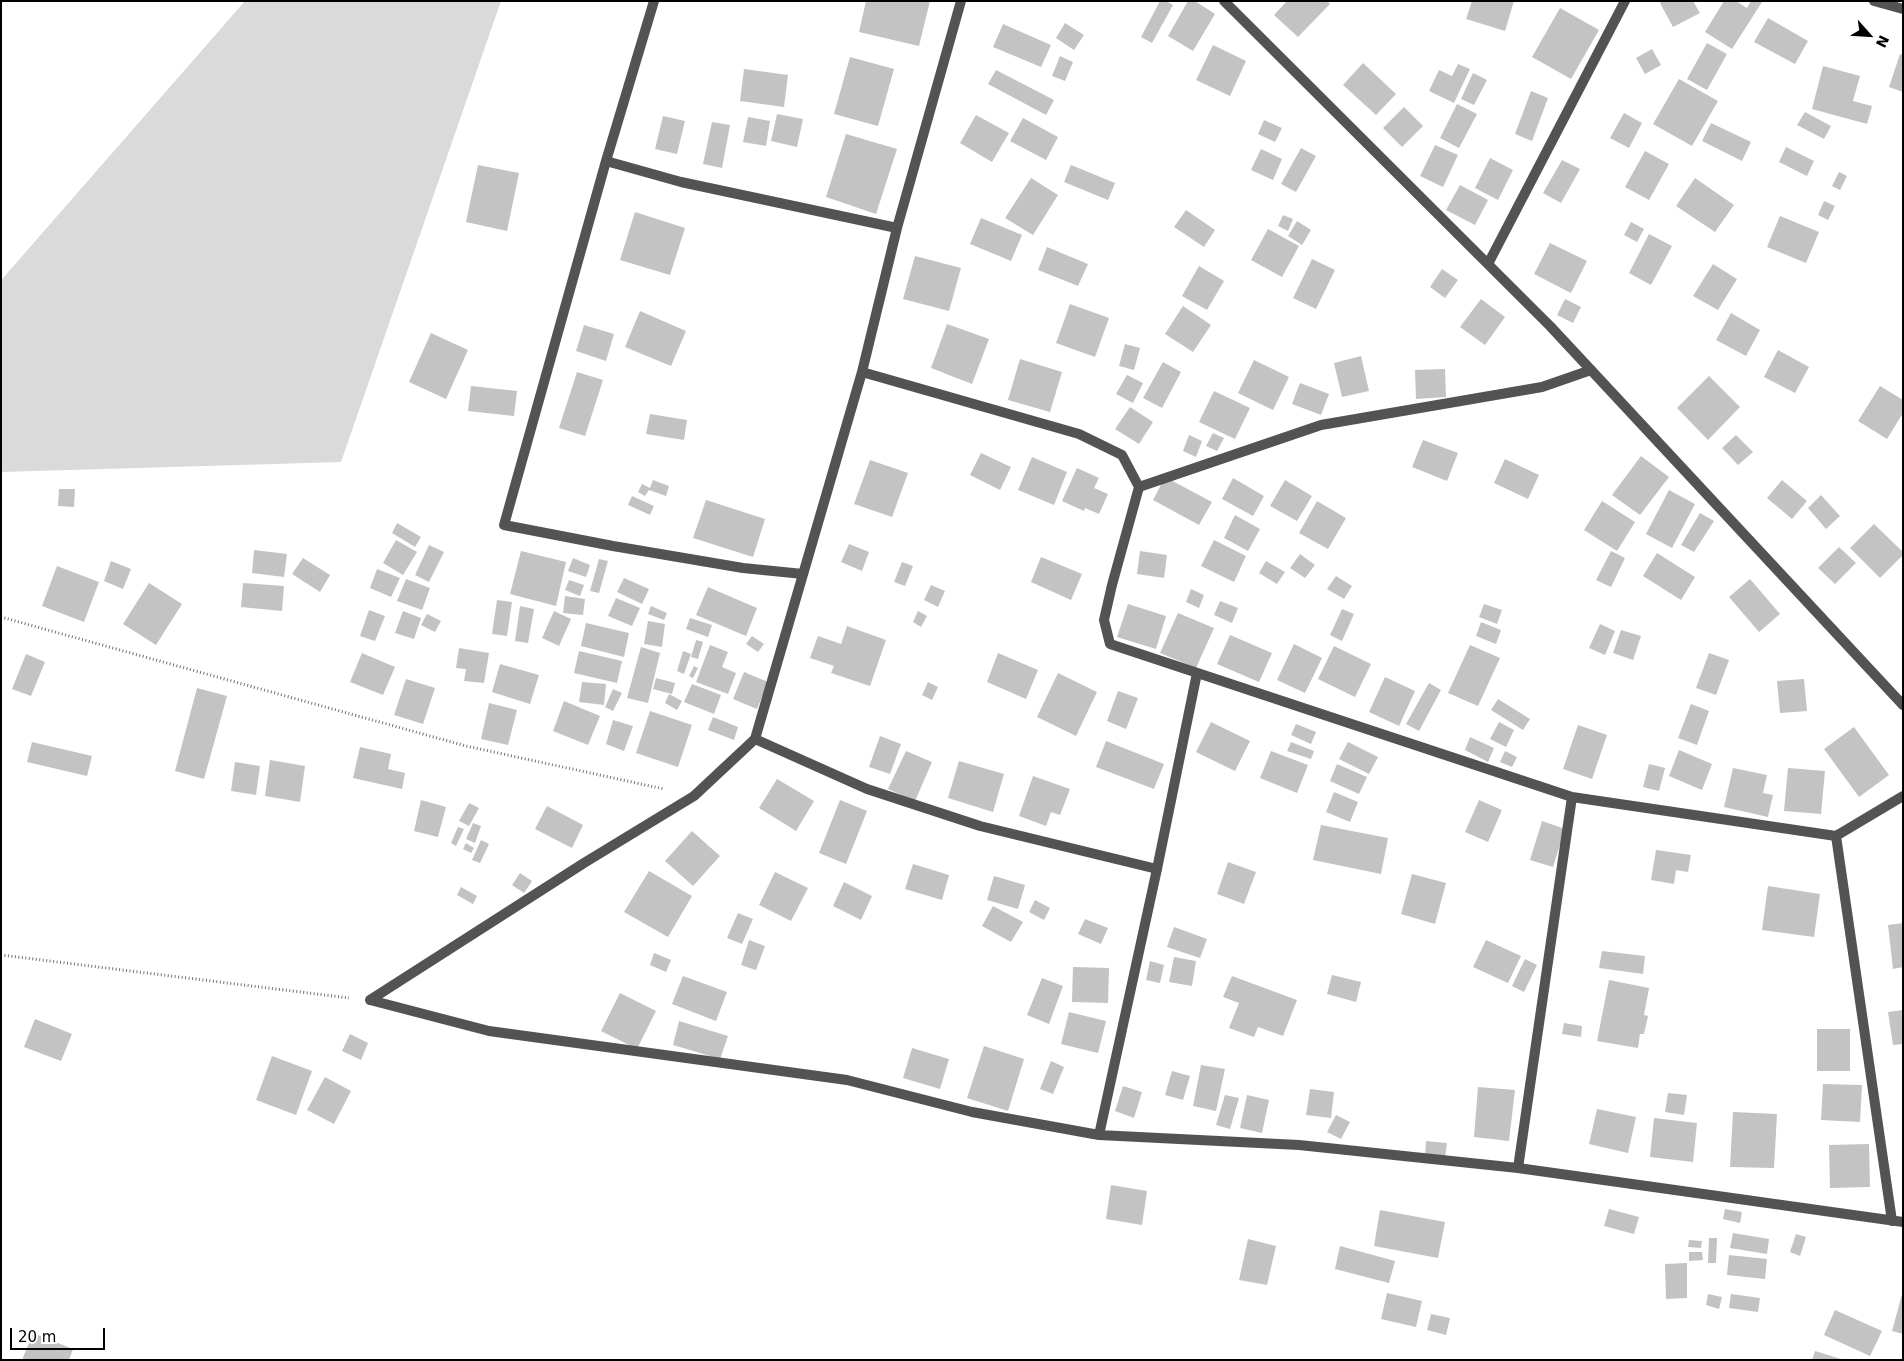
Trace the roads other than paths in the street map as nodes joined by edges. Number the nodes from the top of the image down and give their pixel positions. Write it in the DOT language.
graph roads {
  1 [pos="654,1"];
  2 [pos="961,1"];
  3 [pos="1224,1"];
  4 [pos="1625,1"];
  5 [pos="1874,1"];
  6 [pos="1903,9"];
  7 [pos="606,161"];
  8 [pos="897,228"];
  9 [pos="1488,264"];
  10 [pos="1591,370"];
  11 [pos="862,372"];
  12 [pos="1139,488"];
  13 [pos="803,574"];
  14 [pos="1198,673"];
  15 [pos="1903,705"];
  16 [pos="755,739"];
  17 [pos="1903,796"];
  18 [pos="1572,798"];
  19 [pos="1836,836"];
  20 [pos="1157,869"];
  21 [pos="1099,1136"];
  22 [pos="1518,1168"];
  23 [pos="1897,1222"];
  1 -- 7 [label="street"];
  2 -- 8 [label="street"];
  3 -- 9 [label="street"];
  4 -- 9 [label="street"];
  5 -- 6 [label="street"];
  7 -- 8 [label="street"];
  7 -- 13 [label="street"];
  8 -- 11 [label="street"];
  9 -- 10 [label="street"];
  10 -- 12 [label="street"];
  10 -- 15 [label="street"];
  11 -- 12 [label="street"];
  11 -- 13 [label="street"];
  12 -- 14 [label="street"];
  13 -- 16 [label="street"];
  14 -- 18 [label="street"];
  14 -- 20 [label="street"];
  16 -- 20 [label="street"];
  16 -- 21 [label="street"];
  17 -- 19 [label="street"];
  18 -- 19 [label="street"];
  18 -- 22 [label="street"];
  19 -- 23 [label="street"];
  20 -- 21 [label="street"];
  21 -- 22 [label="street"];
  22 -- 23 [label="street"];
}
